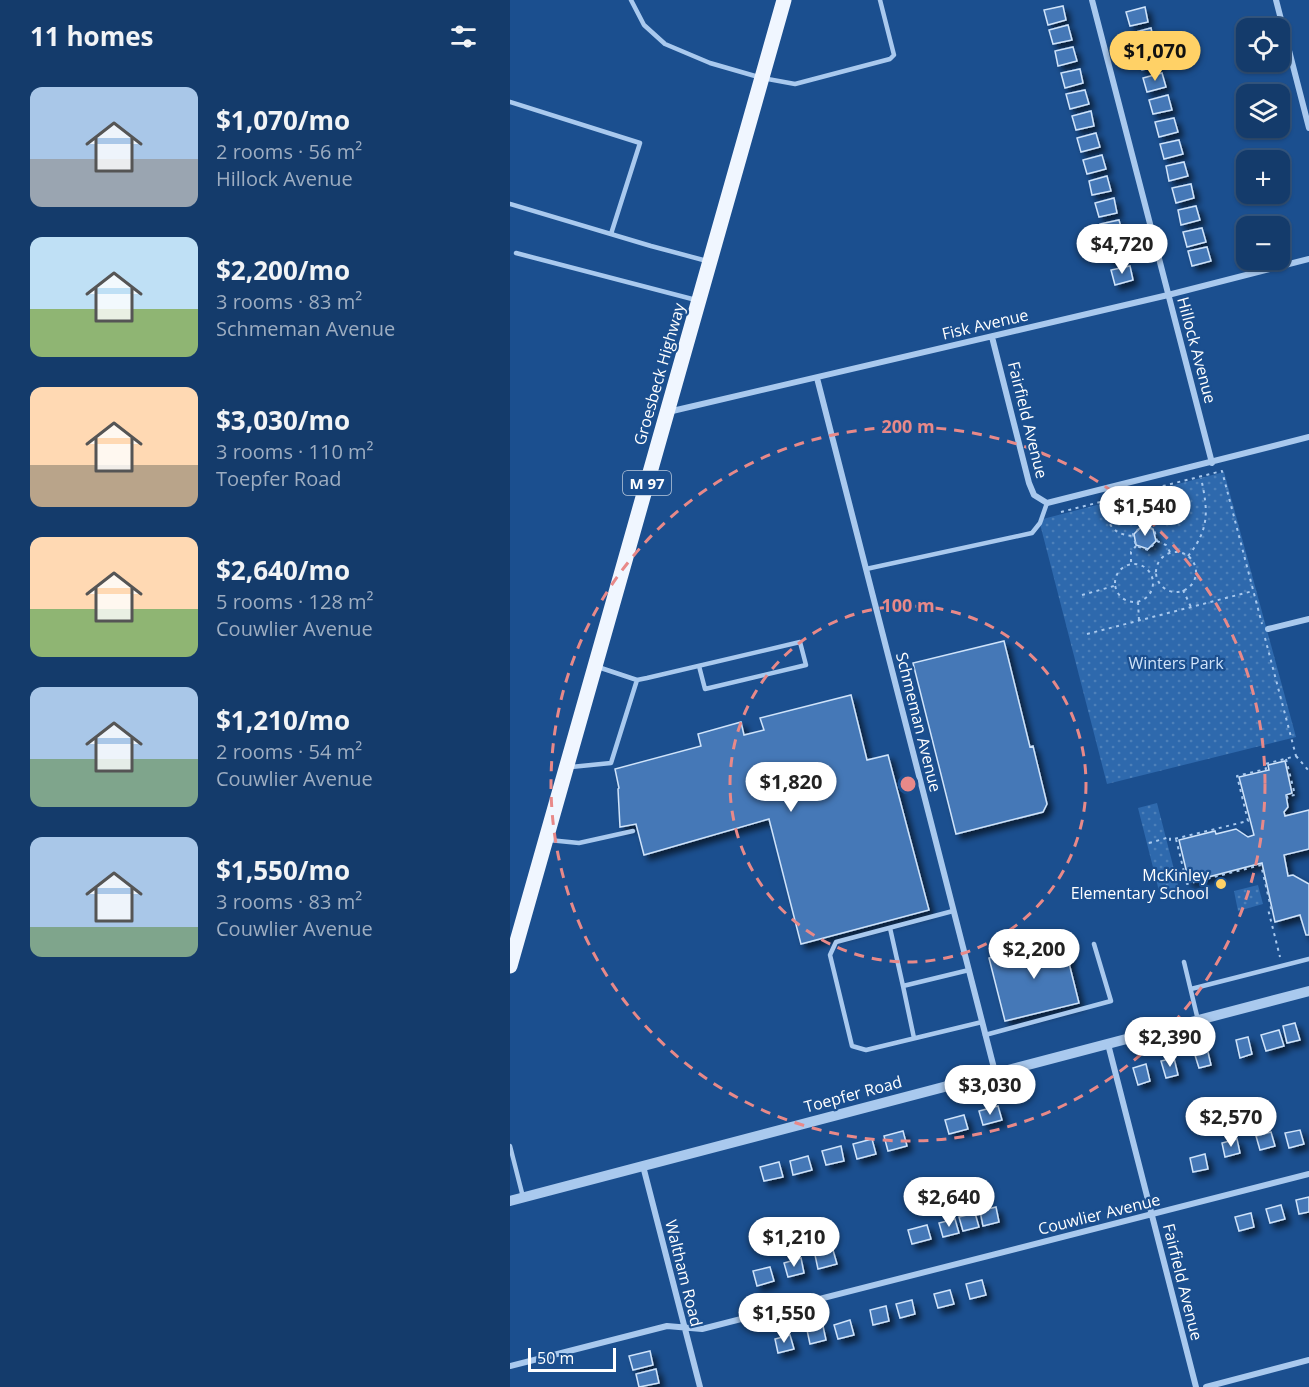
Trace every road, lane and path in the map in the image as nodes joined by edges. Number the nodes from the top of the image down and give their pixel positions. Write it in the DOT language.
graph roads {
  1 [pos="631,0"];
  2 [pos="784,0"];
  3 [pos="880,0"];
  4 [pos="1092,0"];
  5 [pos="1276,0"];
  6 [pos="762,78"];
  7 [pos="510,102"];
  8 [pos="1309,128"];
  9 [pos="510,204"];
  10 [pos="611,234"];
  11 [pos="516,253"];
  12 [pos="1309,259"];
  13 [pos="710,261"];
  14 [pos="1168,295"];
  15 [pos="699,301"];
  16 [pos="992,337"];
  17 [pos="817,378"];
  18 [pos="667,412"];
  19 [pos="1309,437"];
  20 [pos="1212,463"];
  21 [pos="1200,477"];
  22 [pos="1103,502"];
  23 [pos="1047,503"];
  24 [pos="1061,512"];
  25 [pos="1134,536"];
  26 [pos="1157,541"];
  27 [pos="1136,546"];
  28 [pos="1170,553"];
  29 [pos="1188,556"];
  30 [pos="1131,564"];
  31 [pos="866,569"];
  32 [pos="1155,578"];
  33 [pos="1115,586"];
  34 [pos="1183,590"];
  35 [pos="1253,591"];
  36 [pos="1082,595"];
  37 [pos="1138,602"];
  38 [pos="1191,607"];
  39 [pos="1309,619"];
  40 [pos="1139,620"];
  41 [pos="1262,624"];
  42 [pos="1266,632"];
  43 [pos="1087,634"];
  44 [pos="595,666"];
  45 [pos="699,666"];
  46 [pos="637,680"];
  47 [pos="1296,756"];
  48 [pos="1286,759"];
  49 [pos="567,767"];
  50 [pos="1309,771"];
  51 [pos="1288,801"];
  52 [pos="633,831"];
  53 [pos="1176,839"];
  54 [pos="546,840"];
  55 [pos="1149,843"];
  56 [pos="954,911"];
  57 [pos="515,927"];
  58 [pos="890,928"];
  59 [pos="1094,944"];
  60 [pos="1280,957"];
  61 [pos="1309,959"];
  62 [pos="1184,962"];
  63 [pos="510,966"];
  64 [pos="969,970"];
  65 [pos="903,986"];
  66 [pos="1191,989"];
  67 [pos="1309,991"];
  68 [pos="1198,1020"];
  69 [pos="982,1022"];
  70 [pos="985,1035"];
  71 [pos="914,1038"];
  72 [pos="1108,1044"];
  73 [pos="995,1072"];
  74 [pos="510,1146"];
  75 [pos="643,1166"];
  76 [pos="1309,1174"];
  77 [pos="523,1197"];
  78 [pos="510,1201"];
  79 [pos="1152,1214"];
  80 [pos="684,1328"];
  81 [pos="1309,1360"];
  82 [pos="510,1366"];
  83 [pos="700,1387"];
  84 [pos="1196,1387"];
  85 [pos="1206,1387"];
  1 -- 6 [label="lane"];
  2 -- 6 [label="main road, Groesbeck Highway / M 97"];
  3 -- 6 [label="lane"];
  4 -- 14 [label="street, Hillock Avenue"];
  5 -- 8 [label="street"];
  6 -- 13 [label="main road, Groesbeck Highway / M 97"];
  7 -- 10 [label="lane"];
  9 -- 10 [label="lane"];
  10 -- 13 [label="lane"];
  11 -- 15 [label="lane"];
  12 -- 14 [label="street, Fisk Avenue"];
  13 -- 15 [label="main road, Groesbeck Highway / M 97"];
  14 -- 16 [label="street, Fisk Avenue"];
  14 -- 20 [label="street, Hillock Avenue"];
  15 -- 18 [label="main road, Groesbeck Highway / M 97"];
  16 -- 17 [label="street, Fisk Avenue"];
  16 -- 23 [label="street, Fairfield Avenue"];
  17 -- 18 [label="street, Fisk Avenue"];
  17 -- 31 [label="street, Schmeman Avenue"];
  18 -- 44 [label="main road, Groesbeck Highway / M 97"];
  19 -- 20 [label="street"];
  20 -- 23 [label="street"];
  21 -- 22 [label="path"];
  21 -- 29 [label="path"];
  21 -- 35 [label="path"];
  22 -- 24 [label="path"];
  22 -- 25 [label="path"];
  23 -- 31 [label="lane"];
  25 -- 26 [label="path"];
  25 -- 27 [label="path"];
  26 -- 27 [label="path"];
  26 -- 28 [label="path"];
  27 -- 30 [label="path"];
  28 -- 29 [label="path"];
  28 -- 32 [label="path"];
  29 -- 34 [label="path"];
  30 -- 32 [label="path"];
  30 -- 33 [label="path"];
  31 -- 56 [label="street, Schmeman Avenue"];
  32 -- 34 [label="path"];
  32 -- 37 [label="path"];
  33 -- 36 [label="path"];
  33 -- 37 [label="path"];
  34 -- 38 [label="path"];
  35 -- 38 [label="path"];
  35 -- 41 [label="path"];
  37 -- 40 [label="path"];
  38 -- 40 [label="path"];
  39 -- 42 [label="street"];
  40 -- 43 [label="path"];
  42 -- 47 [label="path"];
  44 -- 46 [label="lane"];
  44 -- 49 [label="main road, Groesbeck Highway / M 97"];
  45 -- 45 [label="lane"];
  45 -- 46 [label="lane"];
  46 -- 49 [label="lane"];
  47 -- 48 [label="path"];
  47 -- 50 [label="path"];
  48 -- 51 [label="path"];
  48 -- 53 [label="path"];
  49 -- 54 [label="main road, Groesbeck Highway / M 97"];
  52 -- 54 [label="lane"];
  53 -- 55 [label="path"];
  53 -- 60 [label="path"];
  54 -- 57 [label="main road, Groesbeck Highway / M 97"];
  56 -- 58 [label="lane"];
  56 -- 64 [label="street, Schmeman Avenue"];
  57 -- 63 [label="main road, Groesbeck Highway / M 97"];
  58 -- 65 [label="lane"];
  58 -- 71 [label="lane"];
  59 -- 70 [label="lane"];
  61 -- 66 [label="lane"];
  62 -- 66 [label="lane"];
  64 -- 65 [label="lane"];
  64 -- 69 [label="street, Schmeman Avenue"];
  65 -- 71 [label="lane"];
  66 -- 68 [label="lane"];
  67 -- 68 [label="street, Toepfer Road"];
  68 -- 72 [label="street, Toepfer Road"];
  69 -- 70 [label="street, Schmeman Avenue"];
  69 -- 71 [label="lane"];
  70 -- 73 [label="street, Schmeman Avenue"];
  72 -- 73 [label="street, Toepfer Road"];
  72 -- 79 [label="street, Fairfield Avenue"];
  73 -- 75 [label="street, Toepfer Road"];
  74 -- 77 [label="lane"];
  75 -- 77 [label="street, Toepfer Road"];
  75 -- 80 [label="street, Waltham Road"];
  76 -- 79 [label="street, Couwlier Avenue"];
  77 -- 78 [label="street, Toepfer Road"];
  79 -- 80 [label="street, Couwlier Avenue"];
  79 -- 84 [label="street, Fairfield Avenue"];
  80 -- 82 [label="street, Couwlier Avenue"];
  80 -- 83 [label="street, Waltham Road"];
  81 -- 85 [label="street"];
}
